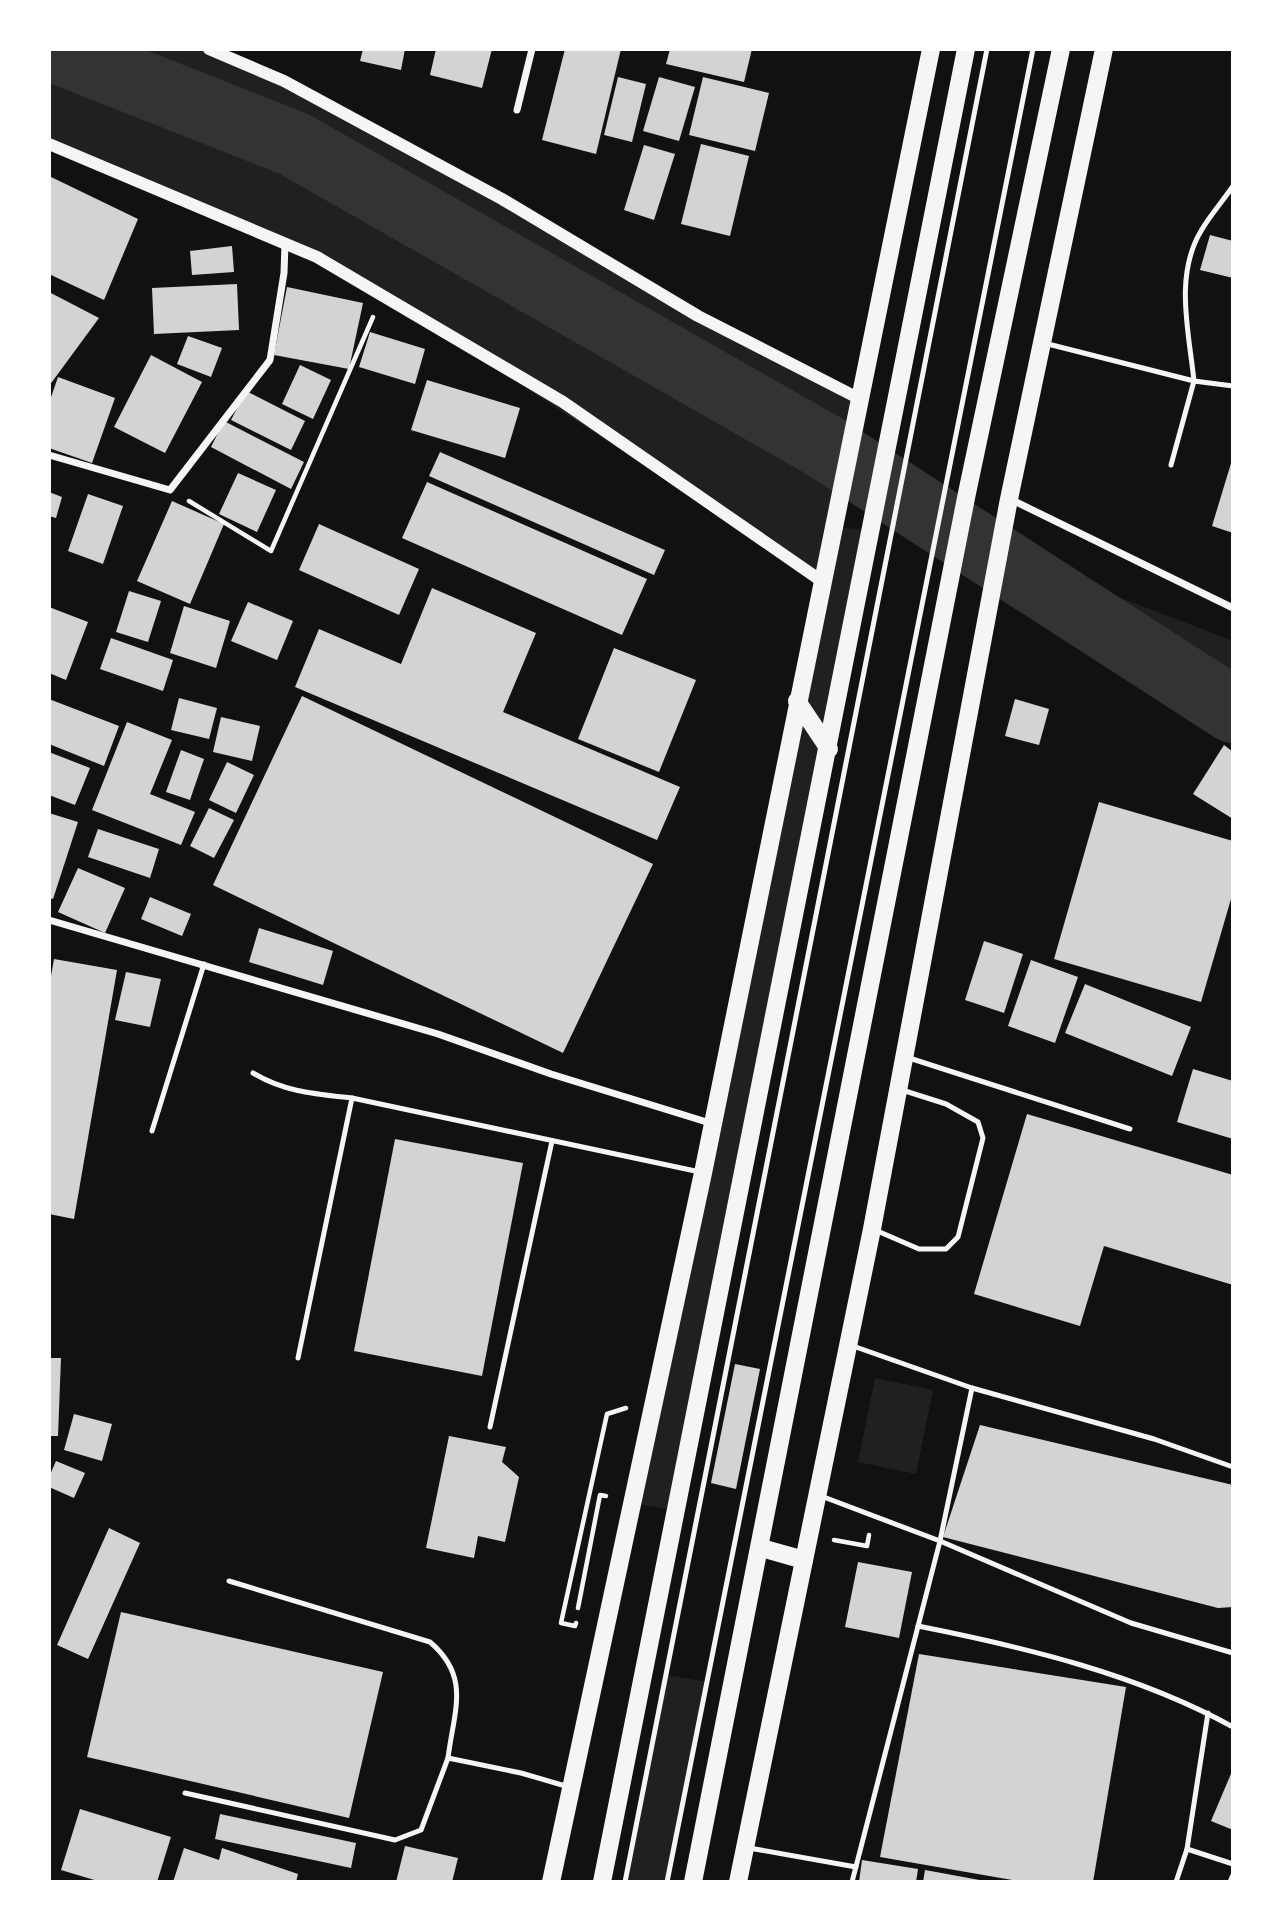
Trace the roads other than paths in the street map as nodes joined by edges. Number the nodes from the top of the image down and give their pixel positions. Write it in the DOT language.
graph roads {
  1 [pos="209,49"];
  2 [pos="532,49"];
  3 [pos="931,49"];
  4 [pos="966,49"];
  5 [pos="987,49"];
  6 [pos="1033,49"];
  7 [pos="1061,49"];
  8 [pos="1104,49"];
  9 [pos="517,110"];
  10 [pos="49,144"];
  11 [pos="1233,186"];
  12 [pos="285,244"];
  13 [pos="1041,342"];
  14 [pos="1194,382"];
  15 [pos="1233,386"];
  16 [pos="858,398"];
  17 [pos="49,455"];
  18 [pos="1171,465"];
  19 [pos="1009,499"];
  20 [pos="823,582"];
  21 [pos="1233,608"];
  22 [pos="797,701"];
  23 [pos="829,749"];
  24 [pos="49,920"];
  25 [pos="204,964"];
  26 [pos="903,1056"];
  27 [pos="253,1073"];
  28 [pos="897,1088"];
  29 [pos="352,1098"];
  30 [pos="710,1123"];
  31 [pos="1130,1129"];
  32 [pos="152,1131"];
  33 [pos="552,1141"];
  34 [pos="703,1173"];
  35 [pos="872,1229"];
  36 [pos="848,1345"];
  37 [pos="298,1358"];
  38 [pos="972,1388"];
  39 [pos="490,1427"];
  40 [pos="1233,1467"];
  41 [pos="818,1495"];
  42 [pos="940,1541"];
  43 [pos="761,1548"];
  44 [pos="804,1560"];
  45 [pos="229,1581"];
  46 [pos="918,1626"];
  47 [pos="1233,1653"];
  48 [pos="1208,1713"];
  49 [pos="1233,1727"];
  50 [pos="448,1758"];
  51 [pos="570,1787"];
  52 [pos="185,1793"];
  53 [pos="745,1847"];
  54 [pos="1187,1849"];
  55 [pos="1233,1864"];
  56 [pos="856,1867"];
  57 [pos="1233,1875"];
  58 [pos="551,1882"];
  59 [pos="602,1882"];
  60 [pos="625,1882"];
  61 [pos="667,1882"];
  62 [pos="693,1882"];
  63 [pos="738,1882"];
  64 [pos="852,1882"];
  65 [pos="1176,1882"];
  66 [pos="1230,1882"];
  1 -- 16 [label="street"];
  2 -- 9 [label="street"];
  3 -- 16 [label="main road"];
  4 -- 23 [label="main road"];
  5 -- 60 [label="lane"];
  6 -- 61 [label="lane"];
  7 -- 43 [label="main road"];
  8 -- 13 [label="main road"];
  10 -- 12 [label="street"];
  11 -- 14 [label="lane"];
  12 -- 17 [label="street"];
  12 -- 20 [label="street"];
  13 -- 14 [label="lane"];
  13 -- 19 [label="main road"];
  14 -- 15 [label="lane"];
  14 -- 18 [label="lane"];
  16 -- 20 [label="main road"];
  19 -- 21 [label="street"];
  19 -- 26 [label="main road"];
  20 -- 22 [label="main road"];
  22 -- 23 [label="main road"];
  22 -- 30 [label="main road"];
  23 -- 59 [label="main road"];
  24 -- 25 [label="street"];
  25 -- 30 [label="street"];
  25 -- 32 [label="lane"];
  26 -- 28 [label="main road"];
  26 -- 31 [label="lane"];
  27 -- 29 [label="lane"];
  28 -- 35 [label="main road"];
  28 -- 35 [label="lane"];
  29 -- 33 [label="lane"];
  29 -- 37 [label="lane"];
  30 -- 34 [label="main road"];
  33 -- 34 [label="lane"];
  33 -- 39 [label="lane"];
  34 -- 51 [label="main road"];
  35 -- 36 [label="main road"];
  36 -- 38 [label="lane"];
  36 -- 41 [label="main road"];
  38 -- 40 [label="lane"];
  38 -- 42 [label="lane"];
  41 -- 42 [label="lane"];
  41 -- 44 [label="main road"];
  42 -- 46 [label="lane"];
  42 -- 47 [label="lane"];
  43 -- 44 [label="main road"];
  43 -- 62 [label="main road"];
  44 -- 53 [label="main road"];
  45 -- 50 [label="lane"];
  46 -- 48 [label="lane"];
  46 -- 56 [label="lane"];
  48 -- 49 [label="lane"];
  48 -- 54 [label="lane"];
  50 -- 51 [label="lane"];
  50 -- 52 [label="lane"];
  51 -- 58 [label="main road"];
  53 -- 56 [label="lane"];
  53 -- 63 [label="main road"];
  54 -- 55 [label="lane"];
  54 -- 65 [label="lane"];
  56 -- 64 [label="lane"];
  57 -- 66 [label="lane"];
}
